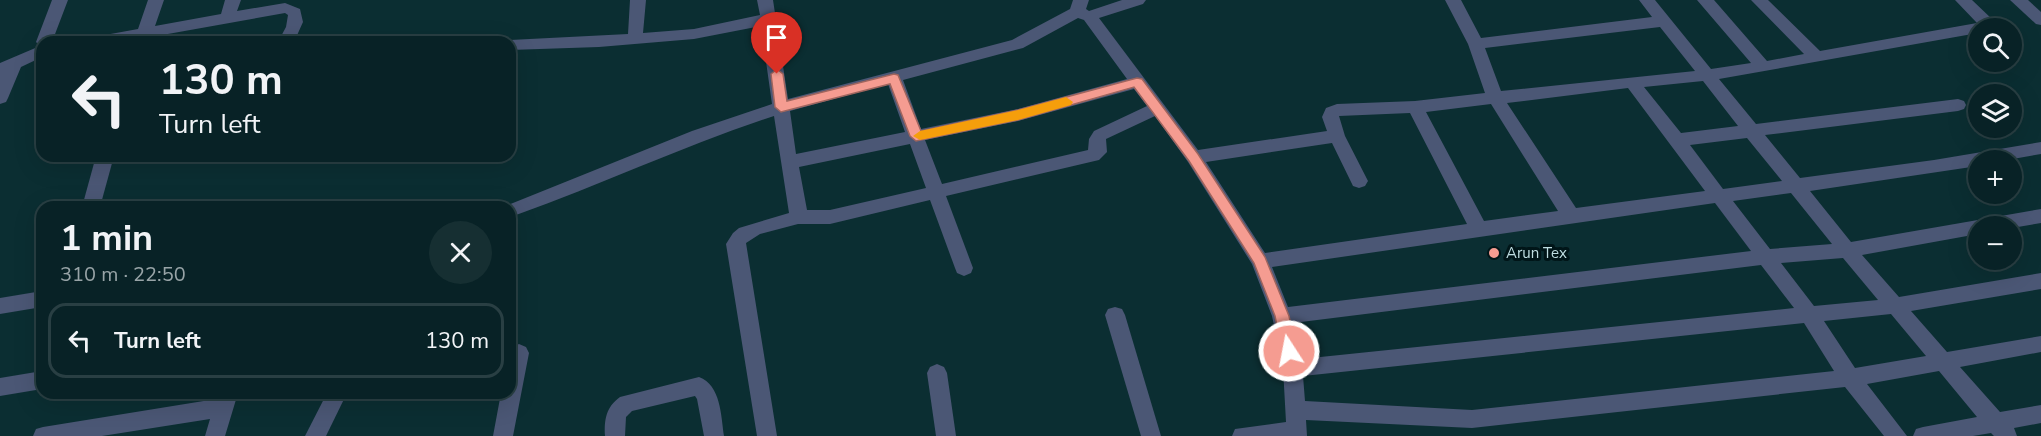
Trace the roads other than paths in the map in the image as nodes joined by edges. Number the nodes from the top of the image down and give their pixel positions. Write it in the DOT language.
graph roads {
  1 [pos="60,0"];
  2 [pos="156,0"];
  3 [pos="233,0"];
  4 [pos="638,0"];
  5 [pos="765,0"];
  6 [pos="1138,0"];
  7 [pos="1453,0"];
  8 [pos="1647,0"];
  9 [pos="1705,0"];
  10 [pos="1760,0"];
  11 [pos="1963,0"];
  12 [pos="2018,0"];
  13 [pos="1082,9"];
  14 [pos="227,19"];
  15 [pos="768,19"];
  16 [pos="2041,20"];
  17 [pos="1664,21"];
  18 [pos="46,36"];
  19 [pos="143,36"];
  20 [pos="151,36"];
  21 [pos="289,36"];
  22 [pos="635,39"];
  23 [pos="1476,44"];
  24 [pos="516,45"];
  25 [pos="36,51"];
  26 [pos="1817,58"];
  27 [pos="1762,67"];
  28 [pos="6,68"];
  29 [pos="1708,75"];
  30 [pos="894,78"];
  31 [pos="1632,81"];
  32 [pos="1137,82"];
  33 [pos="0,98"];
  34 [pos="1495,98"];
  35 [pos="1958,105"];
  36 [pos="781,107"];
  37 [pos="1414,107"];
  38 [pos="1157,108"];
  39 [pos="1752,131"];
  40 [pos="916,136"];
  41 [pos="1337,136"];
  42 [pos="1678,140"];
  43 [pos="2041,148"];
  44 [pos="1194,157"];
  45 [pos="103,162"];
  46 [pos="789,162"];
  47 [pos="1359,181"];
  48 [pos="1796,185"];
  49 [pos="938,192"];
  50 [pos="1719,196"];
  51 [pos="93,201"];
  52 [pos="516,208"];
  53 [pos="797,216"];
  54 [pos="1571,216"];
  55 [pos="2041,216"];
  56 [pos="2022,219"];
  57 [pos="1479,229"];
  58 [pos="1968,229"];
  59 [pos="1847,250"];
  60 [pos="1765,257"];
  61 [pos="1260,261"];
  62 [pos="964,268"];
  63 [pos="2041,281"];
  64 [pos="36,300"];
  65 [pos="0,306"];
  66 [pos="1894,306"];
  67 [pos="1809,314"];
  68 [pos="1115,315"];
  69 [pos="1282,316"];
  70 [pos="2041,344"];
  71 [pos="519,353"];
  72 [pos="1944,362"];
  73 [pos="516,369"];
  74 [pos="1293,369"];
  75 [pos="937,373"];
  76 [pos="1850,378"];
  77 [pos="36,381"];
  78 [pos="0,387"];
  79 [pos="334,399"];
  80 [pos="510,399"];
  81 [pos="227,400"];
  82 [pos="2041,414"];
  83 [pos="1297,425"];
  84 [pos="2002,429"];
  85 [pos="43,436"];
  86 [pos="215,436"];
  87 [pos="315,436"];
  88 [pos="503,436"];
  89 [pos="615,436"];
  90 [pos="714,436"];
  91 [pos="767,436"];
  92 [pos="946,436"];
  93 [pos="1151,436"];
  94 [pos="1242,436"];
  95 [pos="1897,436"];
  96 [pos="1923,436"];
  1 -- 18 [label="street"];
  2 -- 19 [label="street"];
  3 -- 14 [label="street"];
  4 -- 22 [label="street"];
  5 -- 15 [label="street"];
  6 -- 13 [label="street"];
  7 -- 23 [label="street"];
  8 -- 17 [label="street"];
  9 -- 27 [label="street"];
  10 -- 26 [label="street"];
  11 -- 26 [label="street"];
  12 -- 16 [label="street"];
  13 -- 30 [label="street"];
  13 -- 32 [label="street"];
  14 -- 20 [label="street"];
  14 -- 21 [label="street"];
  15 -- 22 [label="street"];
  15 -- 36 [label="street"];
  17 -- 23 [label="street"];
  17 -- 29 [label="street"];
  22 -- 24 [label="street"];
  23 -- 34 [label="street"];
  25 -- 28 [label="street"];
  26 -- 27 [label="street"];
  27 -- 29 [label="street"];
  28 -- 33 [label="street"];
  29 -- 31 [label="street"];
  29 -- 39 [label="street"];
  30 -- 36 [label="street"];
  30 -- 40 [label="street"];
  31 -- 34 [label="street"];
  31 -- 42 [label="street"];
  32 -- 38 [label="street"];
  32 -- 40 [label="street"];
  34 -- 37 [label="street"];
  34 -- 54 [label="street"];
  35 -- 39 [label="street"];
  36 -- 46 [label="street"];
  36 -- 52 [label="street"];
  37 -- 41 [label="street"];
  37 -- 57 [label="street"];
  38 -- 44 [label="street"];
  38 -- 49 [label="street"];
  39 -- 42 [label="street"];
  39 -- 48 [label="street"];
  40 -- 46 [label="street"];
  40 -- 49 [label="street"];
  41 -- 44 [label="street"];
  41 -- 47 [label="street"];
  42 -- 50 [label="street"];
  43 -- 48 [label="street"];
  44 -- 61 [label="street"];
  45 -- 51 [label="street"];
  46 -- 53 [label="street"];
  48 -- 50 [label="street"];
  48 -- 59 [label="street"];
  49 -- 53 [label="street"];
  49 -- 62 [label="street"];
  50 -- 54 [label="street"];
  50 -- 60 [label="street"];
  53 -- 91 [label="street"];
  54 -- 57 [label="street"];
  55 -- 56 [label="street"];
  57 -- 61 [label="street"];
  58 -- 59 [label="street"];
  59 -- 60 [label="street"];
  59 -- 66 [label="street"];
  60 -- 67 [label="street"];
  60 -- 69 [label="street"];
  61 -- 69 [label="street"];
  63 -- 66 [label="street"];
  64 -- 65 [label="street"];
  66 -- 67 [label="street"];
  66 -- 72 [label="street"];
  67 -- 74 [label="street"];
  67 -- 76 [label="street"];
  68 -- 93 [label="street"];
  69 -- 74 [label="street"];
  70 -- 72 [label="street"];
  71 -- 73 [label="street"];
  72 -- 76 [label="street"];
  72 -- 84 [label="street"];
  74 -- 83 [label="street"];
  75 -- 92 [label="street"];
  76 -- 83 [label="street"];
  76 -- 95 [label="street"];
  77 -- 78 [label="street"];
  79 -- 87 [label="street"];
  80 -- 88 [label="street"];
  81 -- 85 [label="street"];
  81 -- 86 [label="street"];
  82 -- 84 [label="street"];
  83 -- 94 [label="street"];
  84 -- 96 [label="street"];
  89 -- 90 [label="street"];
}
